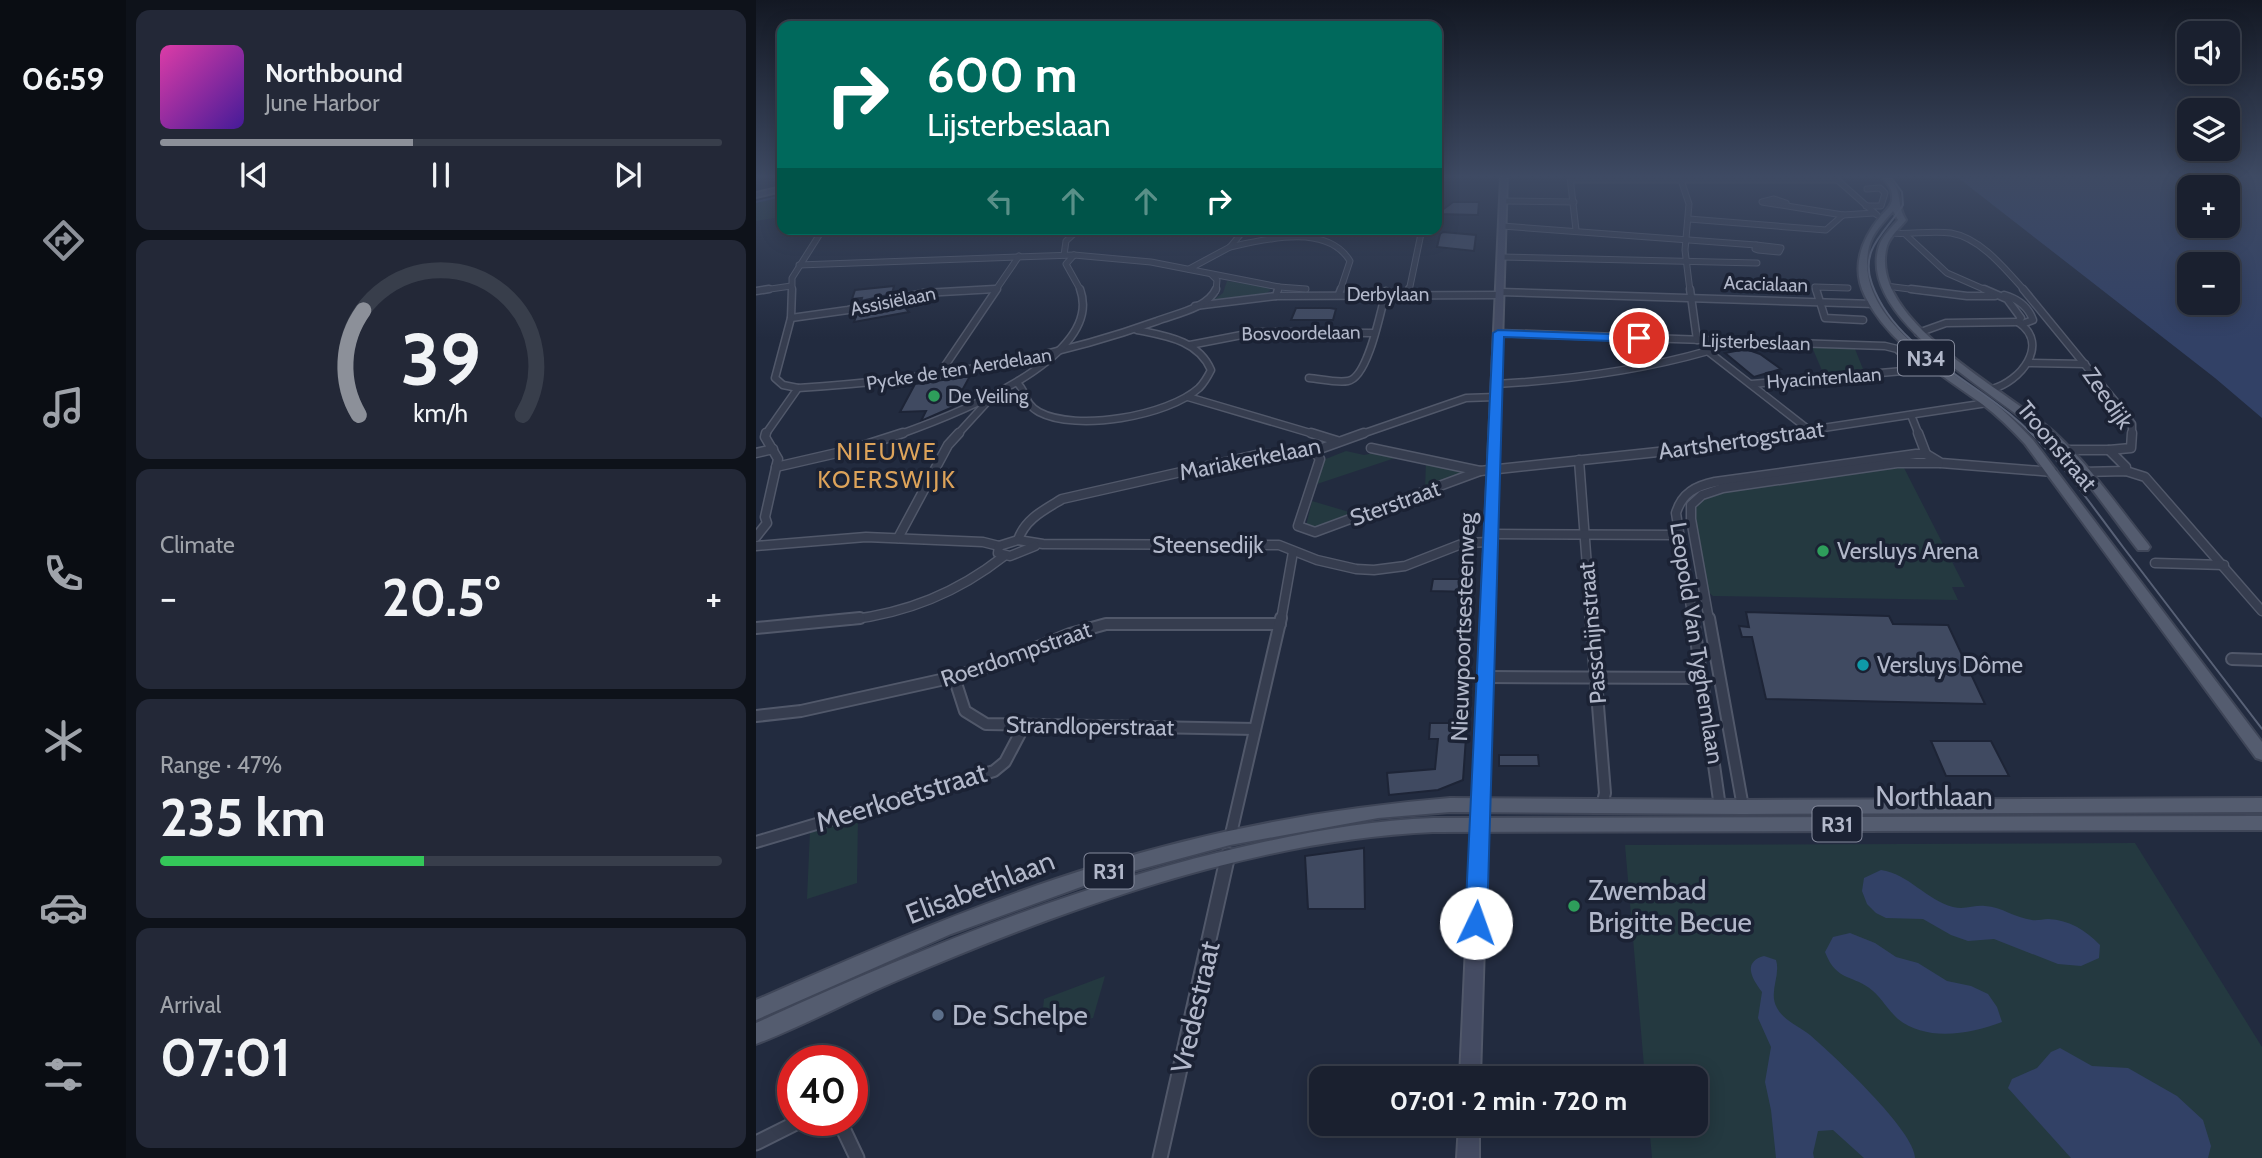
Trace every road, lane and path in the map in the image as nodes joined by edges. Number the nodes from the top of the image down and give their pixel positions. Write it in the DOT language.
graph roads {
  1 [pos="1502,231"];
  2 [pos="1589,231"];
  3 [pos="1687,231"];
  4 [pos="1874,231"];
  5 [pos="1891,233"];
  6 [pos="1905,234"];
  7 [pos="819,235"];
  8 [pos="1072,235"];
  9 [pos="1240,235"];
  10 [pos="1421,235"];
  11 [pos="1686,239"];
  12 [pos="1756,245"];
  13 [pos="1230,247"];
  14 [pos="1064,255"];
  15 [pos="1074,255"];
  16 [pos="1019,256"];
  17 [pos="1501,257"];
  18 [pos="1687,262"];
  19 [pos="1757,263"];
  20 [pos="799,265"];
  21 [pos="1189,269"];
  22 [pos="1212,275"];
  23 [pos="791,286"];
  24 [pos="1886,286"];
  25 [pos="1279,287"];
  26 [pos="1848,288"];
  27 [pos="996,289"];
  28 [pos="756,291"];
  29 [pos="1340,291"];
  30 [pos="1386,291"];
  31 [pos="1408,291"];
  32 [pos="1500,292"];
  33 [pos="1996,295"];
  34 [pos="1276,296"];
  35 [pos="1692,298"];
  36 [pos="1820,302"];
  37 [pos="1874,304"];
  38 [pos="1895,304"];
  39 [pos="1195,306"];
  40 [pos="2028,309"];
  41 [pos="2044,309"];
  42 [pos="791,318"];
  43 [pos="1863,320"];
  44 [pos="2020,323"];
  45 [pos="1135,330"];
  46 [pos="1372,332"];
  47 [pos="1498,333"];
  48 [pos="1918,333"];
  49 [pos="1697,340"];
  50 [pos="1190,345"];
  51 [pos="1708,351"];
  52 [pos="1058,353"];
  53 [pos="2028,363"];
  54 [pos="2085,365"];
  55 [pos="1938,368"];
  56 [pos="1921,370"];
  57 [pos="938,376"];
  58 [pos="1309,378"];
  59 [pos="1017,383"];
  60 [pos="1496,384"];
  61 [pos="1752,384"];
  62 [pos="798,388"];
  63 [pos="1992,389"];
  64 [pos="1188,397"];
  65 [pos="1496,397"];
  66 [pos="984,400"];
  67 [pos="1987,403"];
  68 [pos="1911,415"];
  69 [pos="1809,430"];
  70 [pos="1337,442"];
  71 [pos="1371,448"];
  72 [pos="772,449"];
  73 [pos="2065,450"];
  74 [pos="2109,450"];
  75 [pos="1314,451"];
  76 [pos="756,453"];
  77 [pos="1926,454"];
  78 [pos="1579,460"];
  79 [pos="1941,463"];
  80 [pos="776,467"];
  81 [pos="1493,469"];
  82 [pos="1480,471"];
  83 [pos="2126,471"];
  84 [pos="2053,472"];
  85 [pos="2082,472"];
  86 [pos="1584,534"];
  87 [pos="1679,535"];
  88 [pos="756,537"];
  89 [pos="898,538"];
  90 [pos="1490,538"];
  91 [pos="1023,544"];
  92 [pos="756,546"];
  93 [pos="999,546"];
  94 [pos="2143,547"];
  95 [pos="1293,552"];
  96 [pos="1004,556"];
  97 [pos="2155,564"];
  98 [pos="2209,565"];
  99 [pos="2225,565"];
  100 [pos="2262,611"];
  101 [pos="1280,624"];
  102 [pos="756,628"];
  103 [pos="2232,659"];
  104 [pos="2262,660"];
  105 [pos="954,677"];
  106 [pos="1485,677"];
  107 [pos="1596,677"];
  108 [pos="1702,678"];
  109 [pos="756,716"];
  110 [pos="1024,726"];
  111 [pos="1255,729"];
  112 [pos="2262,754"];
  113 [pos="1481,805"];
  114 [pos="2262,805"];
  115 [pos="1602,806"];
  116 [pos="1720,807"];
  117 [pos="1743,807"];
  118 [pos="2262,823"];
  119 [pos="1481,826"];
  120 [pos="756,842"];
  121 [pos="1229,846"];
  122 [pos="756,1010"];
  123 [pos="756,1034"];
  124 [pos="1471,1066"];
  125 [pos="777,1132"];
  126 [pos="847,1136"];
  127 [pos="1469,1136"];
  128 [pos="756,1143"];
  129 [pos="857,1158"];
  130 [pos="1160,1158"];
  131 [pos="1468,1158"];
  1 -- 17 [label="main road, Nieuwpoortsesteenweg"];
  2 -- 11 [label="street"];
  3 -- 11 [label="street"];
  4 -- 37 [label="main road, Troonstraat / N34"];
  5 -- 6 [label="street"];
  5 -- 24 [label="main road, Troonstraat / N34"];
  6 -- 33 [label="street"];
  6 -- 41 [label="street, Zeedijk"];
  7 -- 20 [label="street"];
  8 -- 14 [label="street"];
  9 -- 13 [label="street"];
  10 -- 31 [label="street"];
  11 -- 12 [label="street"];
  11 -- 18 [label="street"];
  13 -- 21 [label="street"];
  13 -- 29 [label="street"];
  14 -- 15 [label="street, Derbylaan"];
  14 -- 16 [label="street, Derbylaan"];
  15 -- 21 [label="street, Derbylaan"];
  15 -- 52 [label="street"];
  16 -- 20 [label="street, Derbylaan"];
  16 -- 27 [label="street"];
  17 -- 18 [label="street"];
  17 -- 32 [label="main road, Nieuwpoortsesteenweg"];
  18 -- 19 [label="street"];
  18 -- 35 [label="street"];
  20 -- 23 [label="street"];
  21 -- 22 [label="street, Derbylaan"];
  22 -- 25 [label="street, Derbylaan"];
  22 -- 39 [label="street"];
  23 -- 28 [label="street"];
  23 -- 42 [label="street"];
  24 -- 33 [label="street"];
  24 -- 38 [label="main road, Troonstraat / N34"];
  25 -- 29 [label="street, Derbylaan"];
  25 -- 34 [label="street"];
  26 -- 36 [label="street"];
  27 -- 42 [label="street, Assisiëlaan"];
  27 -- 57 [label="street"];
  29 -- 30 [label="street, Derbylaan"];
  29 -- 34 [label="street, Derbylaan"];
  30 -- 31 [label="street, Derbylaan"];
  30 -- 46 [label="street"];
  31 -- 32 [label="street, Derbylaan"];
  32 -- 35 [label="street, Acacialaan"];
  32 -- 47 [label="main road, Nieuwpoortsesteenweg"];
  33 -- 40 [label="street"];
  33 -- 44 [label="street"];
  34 -- 39 [label="street, Derbylaan"];
  35 -- 36 [label="street, Acacialaan"];
  35 -- 49 [label="street"];
  36 -- 37 [label="street, Acacialaan"];
  36 -- 43 [label="street"];
  37 -- 38 [label="main road, Acacialaan"];
  37 -- 55 [label="main road, Troonstraat / N34"];
  38 -- 48 [label="main road, Troonstraat / N34"];
  39 -- 45 [label="street, Pycke de ten Aerdelaan"];
  40 -- 41 [label="street"];
  40 -- 44 [label="street"];
  41 -- 54 [label="street, Zeedijk"];
  42 -- 62 [label="street"];
  44 -- 48 [label="street"];
  44 -- 53 [label="street"];
  45 -- 50 [label="street"];
  45 -- 52 [label="street, Pycke de ten Aerdelaan"];
  46 -- 50 [label="street, Bosvoordelaan"];
  46 -- 58 [label="street"];
  47 -- 49 [label="street, Lijsterbeslaan"];
  47 -- 60 [label="main road, Nieuwpoortsesteenweg"];
  48 -- 63 [label="main road, Troonstraat / N34"];
  49 -- 51 [label="street"];
  49 -- 56 [label="street, Lijsterbeslaan"];
  50 -- 64 [label="street"];
  51 -- 60 [label="street"];
  51 -- 61 [label="street"];
  52 -- 57 [label="street, Pycke de ten Aerdelaan"];
  52 -- 59 [label="street"];
  53 -- 54 [label="street"];
  53 -- 63 [label="street"];
  54 -- 74 [label="street, Zeedijk"];
  55 -- 56 [label="street, Hyacintenlaan"];
  55 -- 67 [label="main road, Troonstraat / N34"];
  56 -- 61 [label="street, Hyacintenlaan"];
  57 -- 62 [label="street, Pycke de ten Aerdelaan"];
  59 -- 64 [label="street"];
  59 -- 66 [label="street"];
  60 -- 65 [label="main road, Nieuwpoortsesteenweg"];
  61 -- 69 [label="street"];
  62 -- 72 [label="street"];
  63 -- 73 [label="main road, Troonstraat / N34"];
  64 -- 70 [label="street"];
  65 -- 70 [label="street, Mariakerkelaan"];
  65 -- 81 [label="main road, Nieuwpoortsesteenweg"];
  66 -- 80 [label="street"];
  66 -- 89 [label="street"];
  67 -- 68 [label="street, Aartshertogstraat"];
  67 -- 84 [label="main road, Troonstraat / N34"];
  68 -- 69 [label="street, Aartshertogstraat"];
  68 -- 77 [label="street"];
  69 -- 78 [label="street, Aartshertogstraat"];
  70 -- 75 [label="street, Mariakerkelaan"];
  71 -- 82 [label="street"];
  72 -- 76 [label="street"];
  72 -- 80 [label="street"];
  73 -- 74 [label="street"];
  73 -- 85 [label="main road, Troonstraat / N34"];
  74 -- 83 [label="street, Zeedijk"];
  75 -- 82 [label="street, Sterstraat"];
  75 -- 91 [label="street, Mariakerkelaan"];
  77 -- 79 [label="street, Leopold Van Tyghemlaan"];
  77 -- 87 [label="street, Leopold Van Tyghemlaan"];
  78 -- 81 [label="street, Aartshertogstraat"];
  78 -- 86 [label="street, Passchijnstraat"];
  79 -- 84 [label="street, Leopold Van Tyghemlaan"];
  79 -- 117 [label="street, Leopold Van Tyghemlaan"];
  80 -- 88 [label="street"];
  81 -- 82 [label="street, Sterstraat"];
  81 -- 90 [label="main road, Nieuwpoortsesteenweg"];
  83 -- 85 [label="street"];
  83 -- 99 [label="street, Zeedijk"];
  84 -- 85 [label="main road"];
  84 -- 112 [label="main road, Troonstraat / N34"];
  85 -- 94 [label="main road, Troonstraat / N34"];
  86 -- 87 [label="street, Steensedijk"];
  86 -- 90 [label="street, Steensedijk"];
  86 -- 107 [label="street, Passchijnstraat"];
  87 -- 108 [label="street, Leopold Van Tyghemlaan"];
  89 -- 92 [label="street"];
  89 -- 93 [label="street"];
  90 -- 95 [label="street, Steensedijk"];
  90 -- 106 [label="main road, Nieuwpoortsesteenweg"];
  91 -- 93 [label="street"];
  91 -- 95 [label="street, Steensedijk"];
  91 -- 96 [label="street"];
  93 -- 96 [label="street"];
  95 -- 101 [label="street, Vredestraat"];
  96 -- 102 [label="street"];
  97 -- 98 [label="street"];
  98 -- 99 [label="street"];
  99 -- 100 [label="street, Zeedijk"];
  101 -- 105 [label="street, Roerdompstraat"];
  101 -- 111 [label="street, Vredestraat"];
  103 -- 104 [label="street"];
  105 -- 109 [label="street, Roerdompstraat"];
  105 -- 110 [label="street, Strandloperstraat"];
  106 -- 107 [label="street"];
  106 -- 113 [label="main road, Nieuwpoortsesteenweg"];
  107 -- 108 [label="street"];
  107 -- 115 [label="street, Passchijnstraat"];
  108 -- 116 [label="street, Leopold Van Tyghemlaan"];
  110 -- 111 [label="street, Strandloperstraat"];
  110 -- 120 [label="street, Meerkoetstraat"];
  111 -- 121 [label="street, Vredestraat"];
  113 -- 115 [label="main road, Northlaan / R31"];
  113 -- 119 [label="main road, Nieuwpoortsesteenweg"];
  113 -- 121 [label="main road, Elisabethlaan / R31"];
  114 -- 117 [label="main road, Northlaan / R31"];
  115 -- 116 [label="main road, Northlaan / R31"];
  116 -- 117 [label="main road, Northlaan / R31"];
  118 -- 119 [label="main road, Northlaan / R31"];
  119 -- 121 [label="main road, Elisabethlaan / R31"];
  119 -- 124 [label="main road, Nieuwpoortsesteenweg"];
  121 -- 122 [label="main road, Elisabethlaan / R31"];
  121 -- 123 [label="main road, Elisabethlaan / R31"];
  121 -- 130 [label="street, Vredestraat"];
  125 -- 128 [label="street"];
  126 -- 129 [label="street"];
  127 -- 131 [label="main road"];
}
